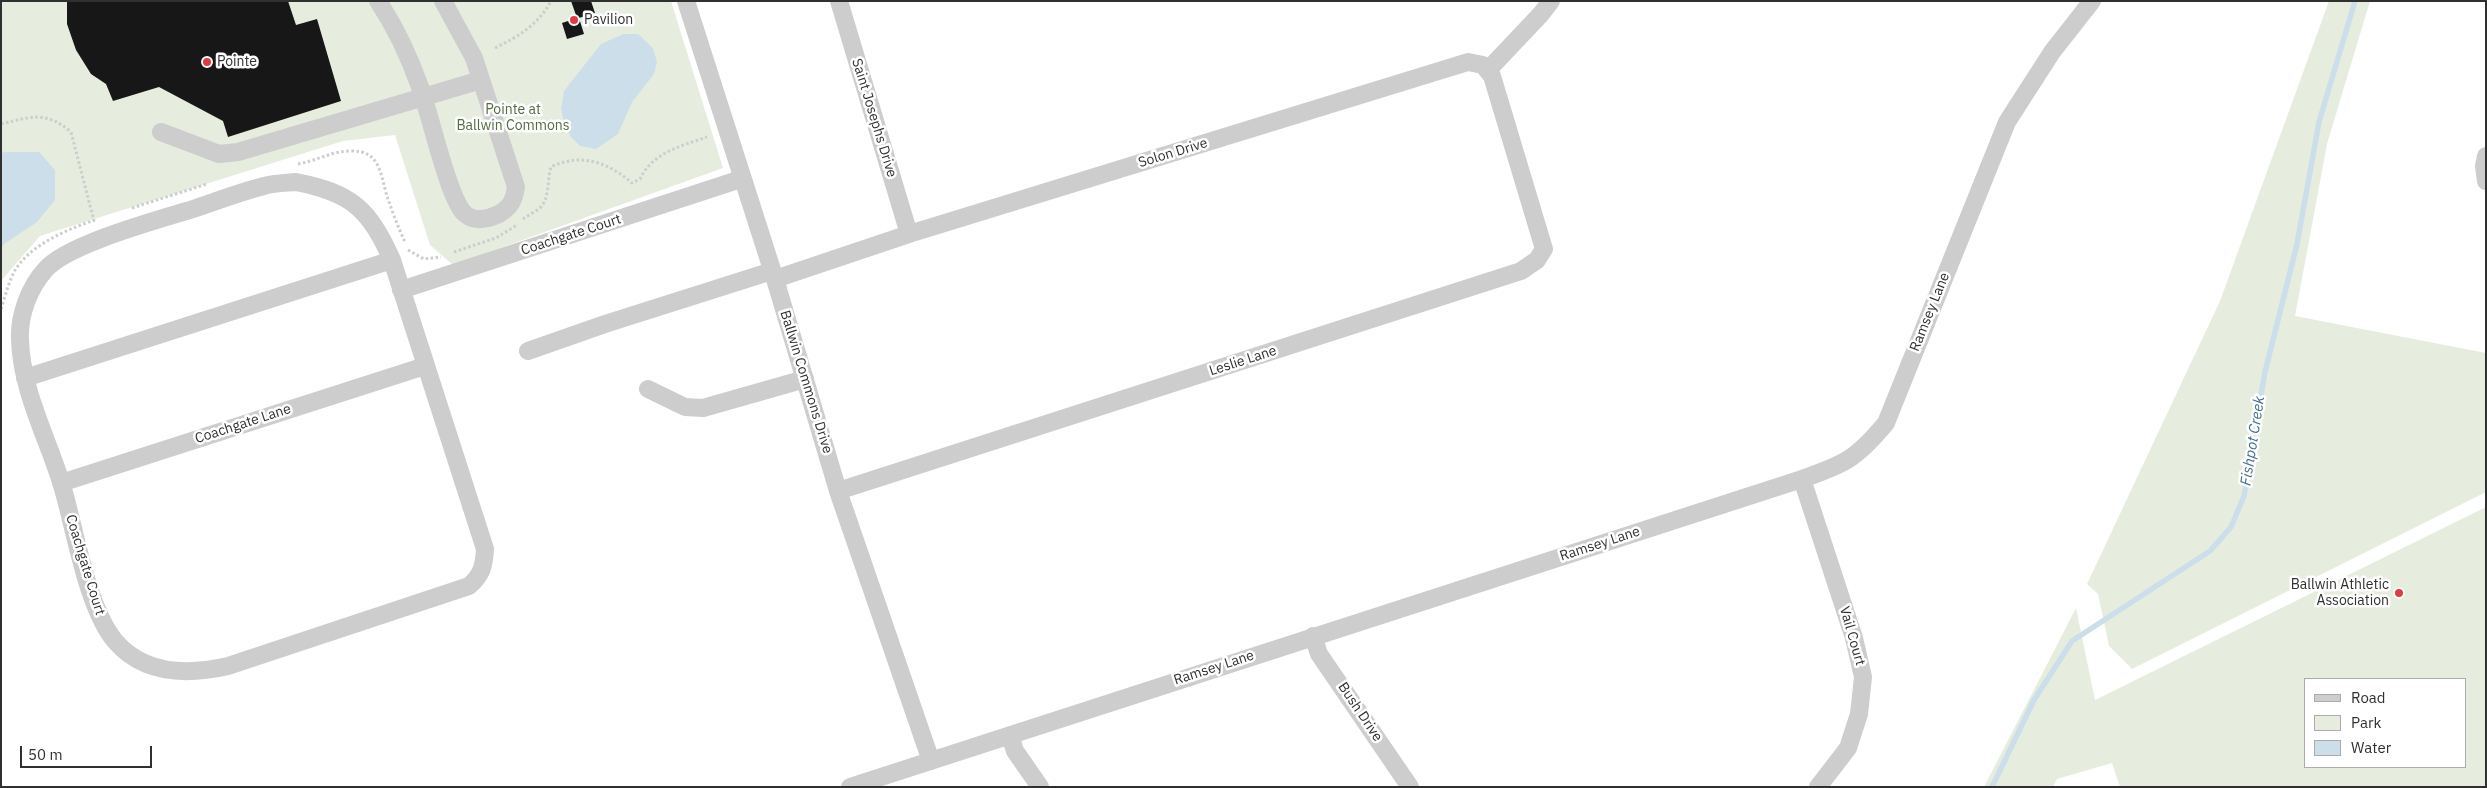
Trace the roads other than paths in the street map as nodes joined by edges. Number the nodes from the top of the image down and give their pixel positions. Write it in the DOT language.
graph roads {
  1 [pos="378,1"];
  2 [pos="444,1"];
  3 [pos="686,1"];
  4 [pos="839,1"];
  5 [pos="1551,1"];
  6 [pos="2092,1"];
  7 [pos="1488,70"];
  8 [pos="481,80"];
  9 [pos="424,99"];
  10 [pos="162,132"];
  11 [pos="2486,156"];
  12 [pos="741,179"];
  13 [pos="2486,181"];
  14 [pos="909,234"];
  15 [pos="392,260"];
  16 [pos="773,275"];
  17 [pos="402,290"];
  18 [pos="528,351"];
  19 [pos="425,366"];
  20 [pos="25,378"];
  21 [pos="805,379"];
  22 [pos="648,389"];
  23 [pos="1802,479"];
  24 [pos="61,483"];
  25 [pos="838,491"];
  26 [pos="1313,636"];
  27 [pos="1010,734"];
  28 [pos="931,761"];
  29 [pos="850,787"];
  30 [pos="1040,787"];
  31 [pos="1410,787"];
  32 [pos="1818,787"];
  1 -- 9 [label="street"];
  2 -- 8 [label="street"];
  3 -- 12 [label="street, Ballwin Commons Drive"];
  4 -- 14 [label="street, Saint Josephs Drive"];
  5 -- 7 [label="street"];
  6 -- 23 [label="street, Ramsey Lane"];
  7 -- 14 [label="street, Solon Drive"];
  7 -- 25 [label="street, Leslie Lane"];
  8 -- 9 [label="street"];
  8 -- 9 [label="street"];
  9 -- 10 [label="street"];
  11 -- 13 [label="street"];
  12 -- 16 [label="street, Ballwin Commons Drive"];
  12 -- 17 [label="street, Coachgate Court"];
  14 -- 16 [label="street, Solon Drive"];
  15 -- 17 [label="street, Coachgate Court"];
  15 -- 20 [label="street"];
  15 -- 20 [label="street, Coachgate Court"];
  16 -- 18 [label="street, Solon Drive"];
  16 -- 21 [label="street, Ballwin Commons Drive"];
  17 -- 19 [label="street, Coachgate Court"];
  19 -- 24 [label="street, Coachgate Lane"];
  19 -- 24 [label="street, Coachgate Court"];
  20 -- 24 [label="street, Coachgate Court"];
  21 -- 22 [label="street"];
  21 -- 25 [label="street, Ballwin Commons Drive"];
  23 -- 26 [label="street, Ramsey Lane"];
  23 -- 32 [label="street, Vail Court"];
  25 -- 28 [label="street, Ballwin Commons Drive"];
  26 -- 27 [label="street, Ramsey Lane"];
  26 -- 31 [label="street, Bush Drive"];
  27 -- 28 [label="street, Ramsey Lane"];
  27 -- 30 [label="street"];
  28 -- 29 [label="street, Ramsey Lane"];
}
